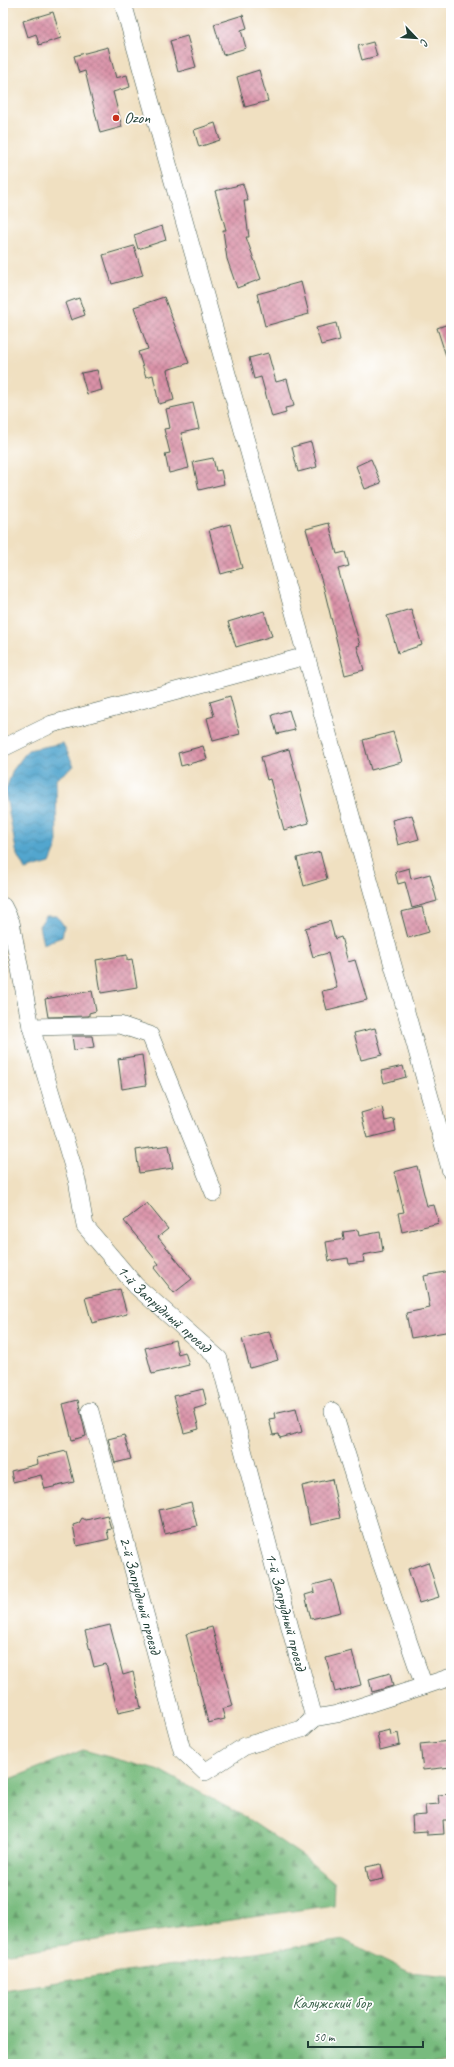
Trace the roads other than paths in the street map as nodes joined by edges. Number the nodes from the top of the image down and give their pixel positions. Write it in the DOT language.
graph roads {
  1 [pos="123,3"];
  2 [pos="306,656"];
  3 [pos="3,748"];
  4 [pos="3,906"];
  5 [pos="31,1027"];
  6 [pos="451,1172"];
  7 [pos="214,1193"];
  8 [pos="90,1411"];
  9 [pos="332,1411"];
  10 [pos="451,1677"];
  11 [pos="424,1686"];
  12 [pos="314,1718"];
  1 -- 2 [label="street"];
  2 -- 3 [label="street"];
  2 -- 6 [label="street"];
  4 -- 5 [label="street, 1-й Запрудный проезд"];
  5 -- 7 [label="street"];
  5 -- 12 [label="street, 1-й Запрудный проезд"];
  8 -- 12 [label="street, 2-й Запрудный проезд"];
  9 -- 11 [label="street"];
  10 -- 11 [label="street"];
  11 -- 12 [label="street"];
}
